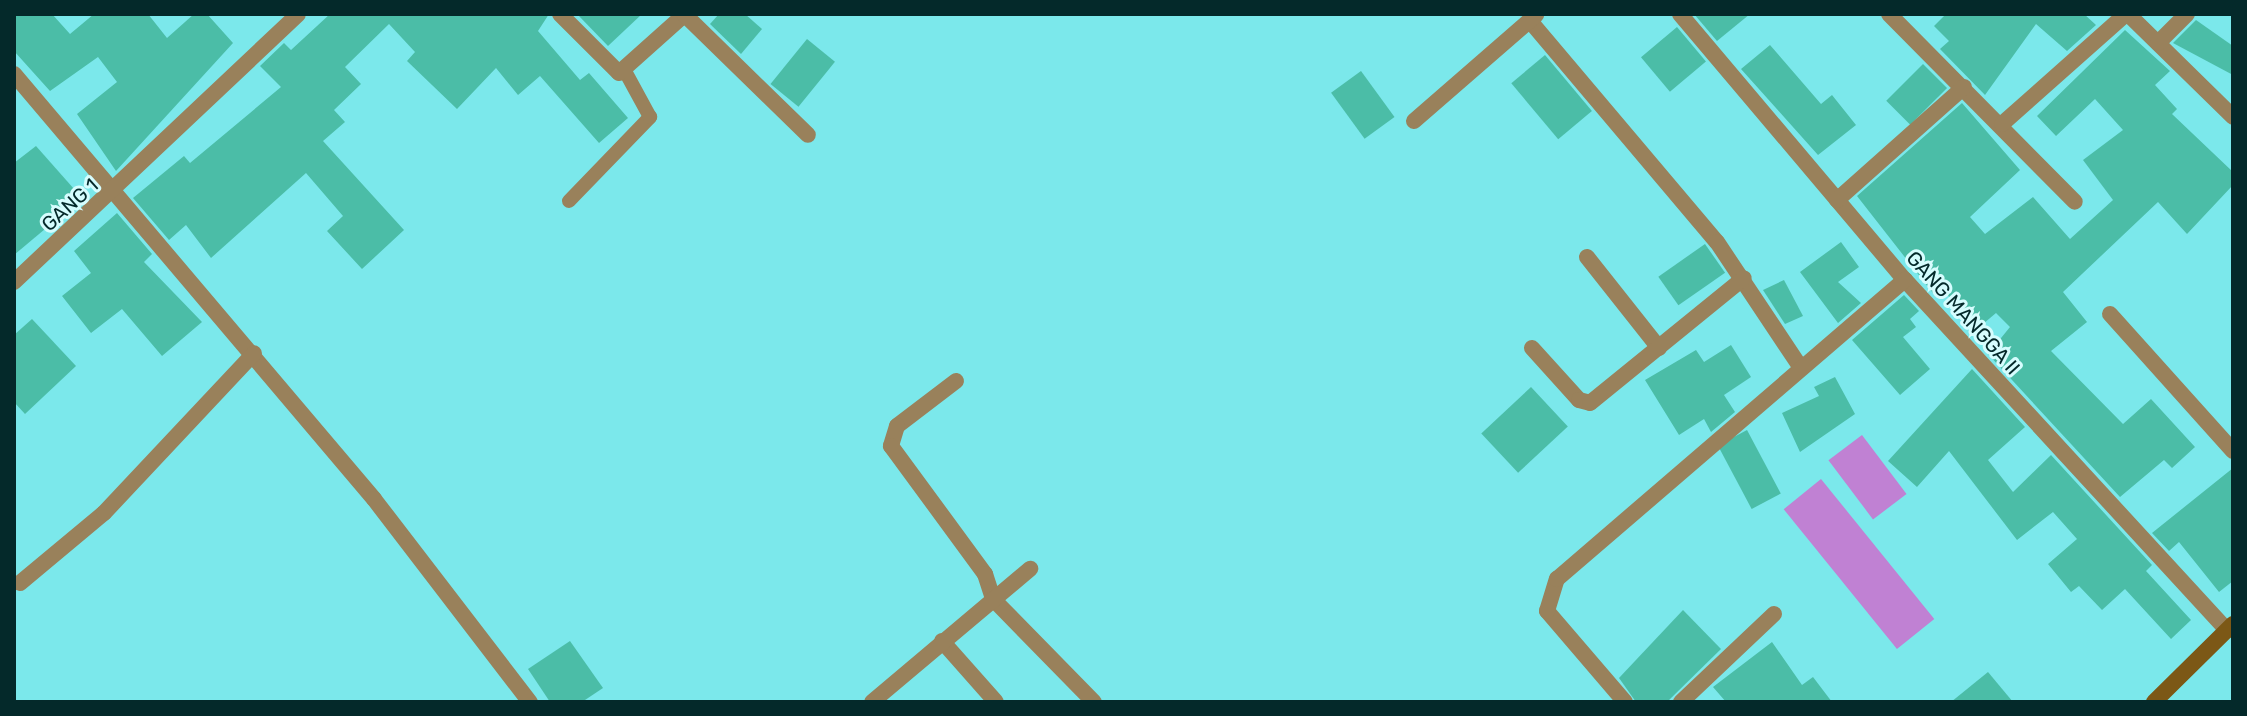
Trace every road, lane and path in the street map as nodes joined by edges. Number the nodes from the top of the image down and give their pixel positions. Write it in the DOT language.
graph roads {
  1 [pos="298,14"];
  2 [pos="560,14"];
  3 [pos="684,14"];
  4 [pos="1680,14"];
  5 [pos="1889,14"];
  6 [pos="2127,14"];
  7 [pos="2187,14"];
  8 [pos="1534,18"];
  9 [pos="2158,43"];
  10 [pos="626,73"];
  11 [pos="14,74"];
  12 [pos="1964,87"];
  13 [pos="2233,117"];
  14 [pos="1414,121"];
  15 [pos="2002,124"];
  16 [pos="808,135"];
  17 [pos="118,189"];
  18 [pos="1837,200"];
  19 [pos="569,201"];
  20 [pos="2075,202"];
  21 [pos="1587,257"];
  22 [pos="1744,278"];
  23 [pos="1905,280"];
  24 [pos="14,282"];
  25 [pos="2110,314"];
  26 [pos="1532,348"];
  27 [pos="1659,348"];
  28 [pos="254,353"];
  29 [pos="1801,368"];
  30 [pos="956,381"];
  31 [pos="2233,451"];
  32 [pos="1030,569"];
  33 [pos="20,583"];
  34 [pos="993,599"];
  35 [pos="1774,614"];
  36 [pos="2230,627"];
  37 [pos="942,641"];
  38 [pos="530,702"];
  39 [pos="872,702"];
  40 [pos="996,702"];
  41 [pos="1094,702"];
  42 [pos="1625,702"];
  43 [pos="1681,702"];
  44 [pos="2154,702"];
  1 -- 17 [label="street, GANG 1"];
  2 -- 10 [label="street"];
  3 -- 10 [label="street"];
  3 -- 16 [label="street"];
  4 -- 18 [label="street, GANG MANGGA II"];
  5 -- 12 [label="street"];
  6 -- 9 [label="street"];
  6 -- 15 [label="street"];
  7 -- 9 [label="street"];
  8 -- 14 [label="street"];
  8 -- 22 [label="street"];
  9 -- 13 [label="street"];
  10 -- 19 [label="lane"];
  11 -- 17 [label="street"];
  12 -- 15 [label="street"];
  12 -- 18 [label="street"];
  15 -- 20 [label="street"];
  17 -- 24 [label="street, GANG 1"];
  17 -- 28 [label="street"];
  18 -- 23 [label="street, GANG MANGGA II"];
  21 -- 27 [label="street"];
  22 -- 27 [label="street"];
  22 -- 29 [label="street"];
  23 -- 29 [label="street"];
  23 -- 36 [label="street, GANG MANGGA II"];
  25 -- 31 [label="street"];
  26 -- 27 [label="street"];
  28 -- 33 [label="street"];
  28 -- 38 [label="street"];
  29 -- 42 [label="street"];
  30 -- 34 [label="street"];
  32 -- 34 [label="street"];
  34 -- 37 [label="street"];
  34 -- 41 [label="street"];
  35 -- 43 [label="street"];
  36 -- 44 [label="main road"];
  37 -- 39 [label="street"];
  37 -- 40 [label="street"];
}
